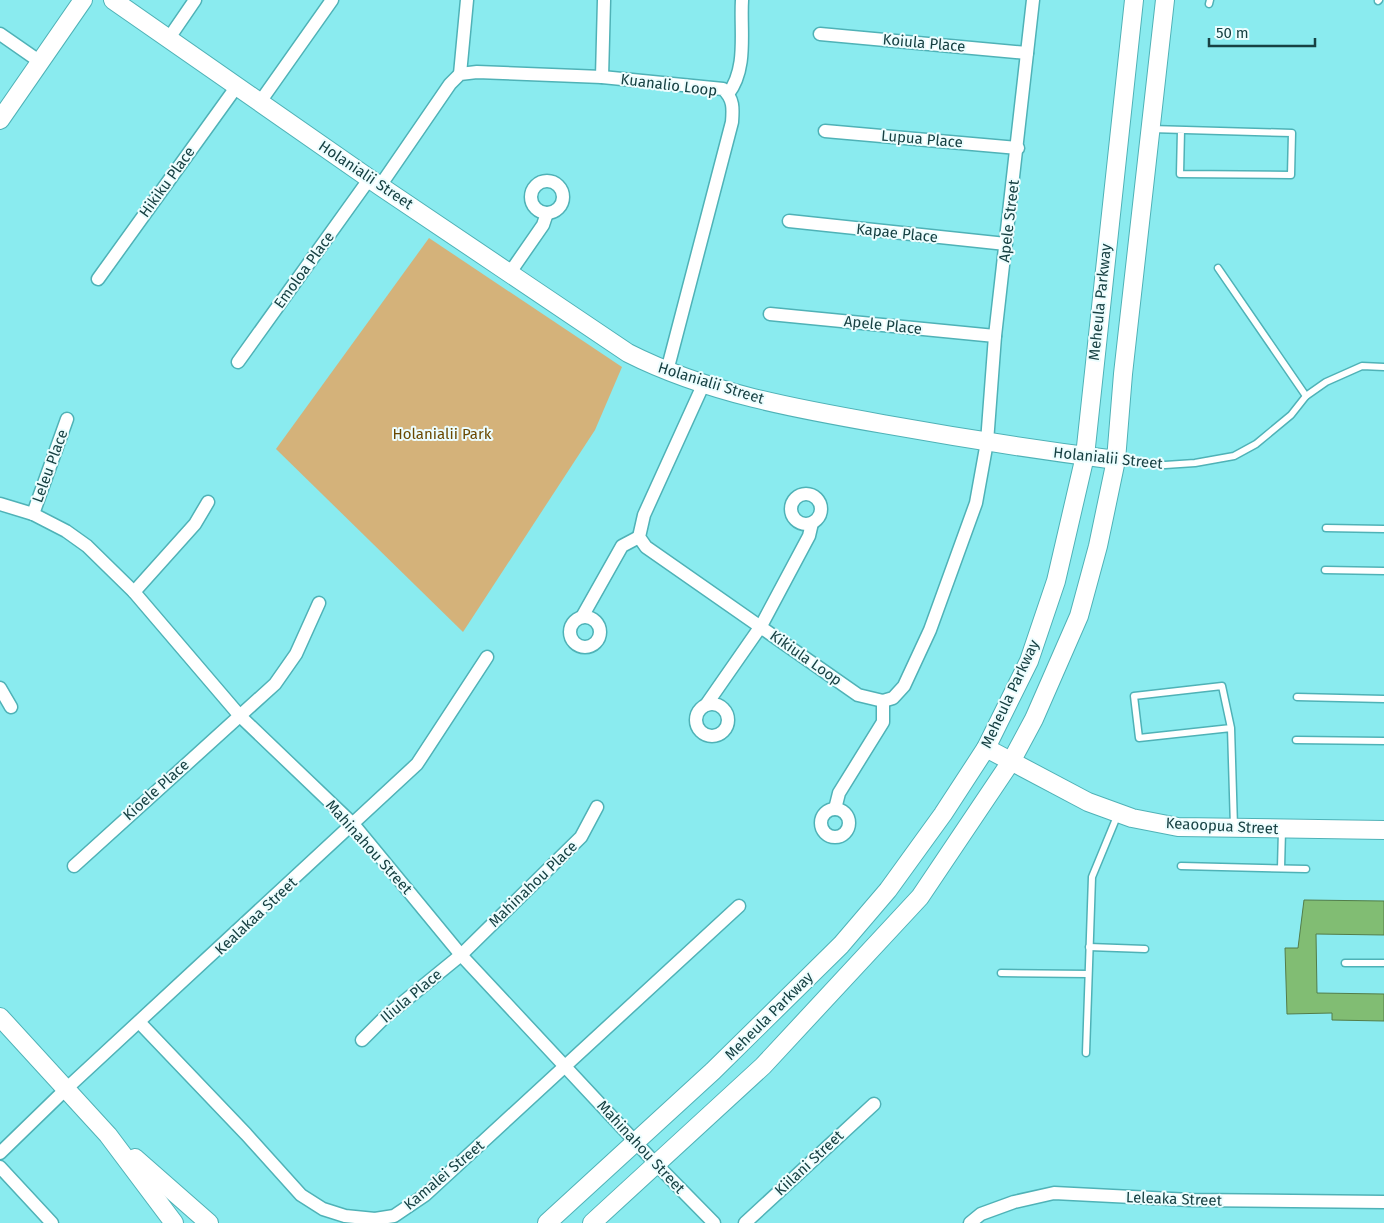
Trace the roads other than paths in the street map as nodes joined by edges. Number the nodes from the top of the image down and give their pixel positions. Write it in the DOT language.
graph roads {
  1 [pos="83,0"];
  2 [pos="113,0"];
  3 [pos="194,0"];
  4 [pos="332,0"];
  5 [pos="467,0"];
  6 [pos="604,0"];
  7 [pos="742,0"];
  8 [pos="1033,0"];
  9 [pos="1134,0"];
  10 [pos="1165,0"];
  11 [pos="0,34"];
  12 [pos="820,34"];
  13 [pos="169,38"];
  14 [pos="1027,53"];
  15 [pos="39,61"];
  16 [pos="460,74"];
  17 [pos="602,77"];
  18 [pos="237,86"];
  19 [pos="728,94"];
  20 [pos="260,102"];
  21 [pos="0,120"];
  22 [pos="1151,129"];
  23 [pos="1181,130"];
  24 [pos="825,131"];
  25 [pos="1018,148"];
  26 [pos="375,182"];
  27 [pos="547,213"];
  28 [pos="789,221"];
  29 [pos="1006,244"];
  30 [pos="1218,268"];
  31 [pos="509,274"];
  32 [pos="98,279"];
  33 [pos="770,314"];
  34 [pos="995,336"];
  35 [pos="238,362"];
  36 [pos="1384,367"];
  37 [pos="667,371"];
  38 [pos="704,384"];
  39 [pos="1306,396"];
  40 [pos="67,419"];
  41 [pos="987,442"];
  42 [pos="1085,456"];
  43 [pos="1116,460"];
  44 [pos="208,502"];
  45 [pos="0,504"];
  46 [pos="33,514"];
  47 [pos="812,523"];
  48 [pos="1326,528"];
  49 [pos="1384,529"];
  50 [pos="639,537"];
  51 [pos="1325,570"];
  52 [pos="1384,571"];
  53 [pos="134,592"];
  54 [pos="319,603"];
  55 [pos="582,617"];
  56 [pos="761,626"];
  57 [pos="486,657"];
  58 [pos="0,688"];
  59 [pos="1297,697"];
  60 [pos="1384,699"];
  61 [pos="883,701"];
  62 [pos="706,705"];
  63 [pos="10,707"];
  64 [pos="240,716"];
  65 [pos="1231,728"];
  66 [pos="1296,740"];
  67 [pos="1384,741"];
  68 [pos="986,748"];
  69 [pos="1012,760"];
  70 [pos="597,807"];
  71 [pos="835,809"];
  72 [pos="1119,813"];
  73 [pos="354,825"];
  74 [pos="1234,828"];
  75 [pos="1282,829"];
  76 [pos="1384,830"];
  77 [pos="74,866"];
  78 [pos="1181,866"];
  79 [pos="1281,868"];
  80 [pos="1306,869"];
  81 [pos="739,906"];
  82 [pos="1089,947"];
  83 [pos="1145,949"];
  84 [pos="461,954"];
  85 [pos="1345,963"];
  86 [pos="1384,963"];
  87 [pos="1001,973"];
  88 [pos="1088,974"];
  89 [pos="0,1017"];
  90 [pos="140,1023"];
  91 [pos="362,1040"];
  92 [pos="1086,1053"];
  93 [pos="567,1066"];
  94 [pos="66,1089"];
  95 [pos="874,1104"];
  96 [pos="108,1135"];
  97 [pos="635,1142"];
  98 [pos="0,1153"];
  99 [pos="656,1164"];
  100 [pos="0,1167"];
  101 [pos="1384,1202"];
  102 [pos="52,1223"];
  103 [pos="174,1223"];
  104 [pos="209,1223"];
  105 [pos="547,1223"];
  106 [pos="592,1223"];
  107 [pos="714,1223"];
  108 [pos="745,1223"];
  109 [pos="970,1223"];
  1 -- 15 [label="street"];
  2 -- 13 [label="street, Holanialii Street"];
  3 -- 13 [label="street"];
  4 -- 20 [label="street"];
  5 -- 16 [label="street"];
  6 -- 17 [label="street"];
  7 -- 19 [label="street"];
  8 -- 14 [label="street, Apele Street"];
  9 -- 42 [label="street, Meheula Parkway"];
  10 -- 22 [label="street, Meheula Parkway"];
  11 -- 15 [label="street"];
  12 -- 14 [label="street, Koiula Place"];
  13 -- 18 [label="street, Holanialii Street"];
  14 -- 25 [label="street, Apele Street"];
  15 -- 21 [label="street"];
  16 -- 17 [label="street, Kuanalio Loop"];
  16 -- 26 [label="street"];
  17 -- 19 [label="street, Kuanalio Loop"];
  18 -- 20 [label="street, Holanialii Street"];
  18 -- 32 [label="street, Hikiku Place"];
  19 -- 37 [label="street, Kuanalio Loop"];
  20 -- 26 [label="street, Holanialii Street"];
  22 -- 23 [label="lane"];
  22 -- 43 [label="street, Meheula Parkway"];
  23 -- 23 [label="lane"];
  24 -- 25 [label="street, Lupua Place"];
  25 -- 29 [label="street, Apele Street"];
  26 -- 31 [label="street, Holanialii Street"];
  26 -- 35 [label="street, Emoloa Place"];
  27 -- 31 [label="street"];
  28 -- 29 [label="street, Kapae Place"];
  29 -- 34 [label="street, Apele Street"];
  30 -- 39 [label="lane"];
  31 -- 37 [label="street, Holanialii Street"];
  33 -- 34 [label="street, Apele Place"];
  34 -- 41 [label="street, Apele Street"];
  36 -- 39 [label="lane, Holanialii Street"];
  37 -- 38 [label="street, Holanialii Street"];
  38 -- 41 [label="street, Holanialii Street"];
  38 -- 50 [label="street"];
  39 -- 43 [label="lane, Holanialii Street"];
  40 -- 46 [label="street, Leleu Place"];
  41 -- 42 [label="street, Holanialii Street"];
  41 -- 61 [label="street"];
  42 -- 43 [label="street, Holanialii Street"];
  42 -- 68 [label="street, Meheula Parkway"];
  43 -- 69 [label="street, Meheula Parkway"];
  44 -- 53 [label="street"];
  45 -- 46 [label="street, Mahinahou Street"];
  46 -- 53 [label="street, Mahinahou Street"];
  47 -- 56 [label="street"];
  48 -- 49 [label="lane"];
  50 -- 55 [label="street"];
  50 -- 56 [label="street, Kikiula Loop"];
  51 -- 52 [label="lane"];
  53 -- 64 [label="street, Mahinahou Street"];
  54 -- 64 [label="street, Kioele Place"];
  56 -- 61 [label="street, Kikiula Loop"];
  56 -- 62 [label="street"];
  57 -- 73 [label="street, Kealakaa Street"];
  58 -- 63 [label="street"];
  59 -- 60 [label="lane"];
  61 -- 71 [label="street"];
  64 -- 73 [label="street, Mahinahou Street"];
  64 -- 77 [label="street, Kioele Place"];
  65 -- 65 [label="lane"];
  65 -- 74 [label="lane"];
  66 -- 67 [label="lane"];
  68 -- 69 [label="street, Keaoopua Street"];
  68 -- 97 [label="street, Meheula Parkway"];
  69 -- 72 [label="street, Keaoopua Street"];
  69 -- 99 [label="street, Meheula Parkway"];
  70 -- 84 [label="street, Mahinahou Place"];
  72 -- 74 [label="street, Keaoopua Street"];
  72 -- 82 [label="lane"];
  73 -- 84 [label="street, Mahinahou Street"];
  73 -- 90 [label="street, Kealakaa Street"];
  74 -- 75 [label="street, Keaoopua Street"];
  75 -- 76 [label="street, Keaoopua Street"];
  75 -- 79 [label="lane"];
  78 -- 79 [label="lane"];
  79 -- 80 [label="lane"];
  81 -- 93 [label="street, Kamalei Street"];
  82 -- 83 [label="lane"];
  82 -- 88 [label="lane"];
  84 -- 91 [label="street, Iliula Place"];
  84 -- 93 [label="street, Mahinahou Street"];
  85 -- 86 [label="lane"];
  87 -- 88 [label="lane"];
  88 -- 92 [label="lane"];
  89 -- 94 [label="street"];
  90 -- 93 [label="street, Kamalei Street"];
  90 -- 94 [label="street, Kealakaa Street"];
  93 -- 97 [label="street, Mahinahou Street"];
  94 -- 96 [label="street"];
  94 -- 98 [label="street, Kealakaa Street"];
  95 -- 108 [label="street, Kiilani Street"];
  96 -- 103 [label="street"];
  96 -- 104 [label="street"];
  97 -- 99 [label="street, Mahinahou Street"];
  97 -- 105 [label="street, Meheula Parkway"];
  99 -- 106 [label="street, Meheula Parkway"];
  99 -- 107 [label="street, Mahinahou Street"];
  100 -- 102 [label="street"];
  101 -- 109 [label="street, Leleaka Street"];
}
